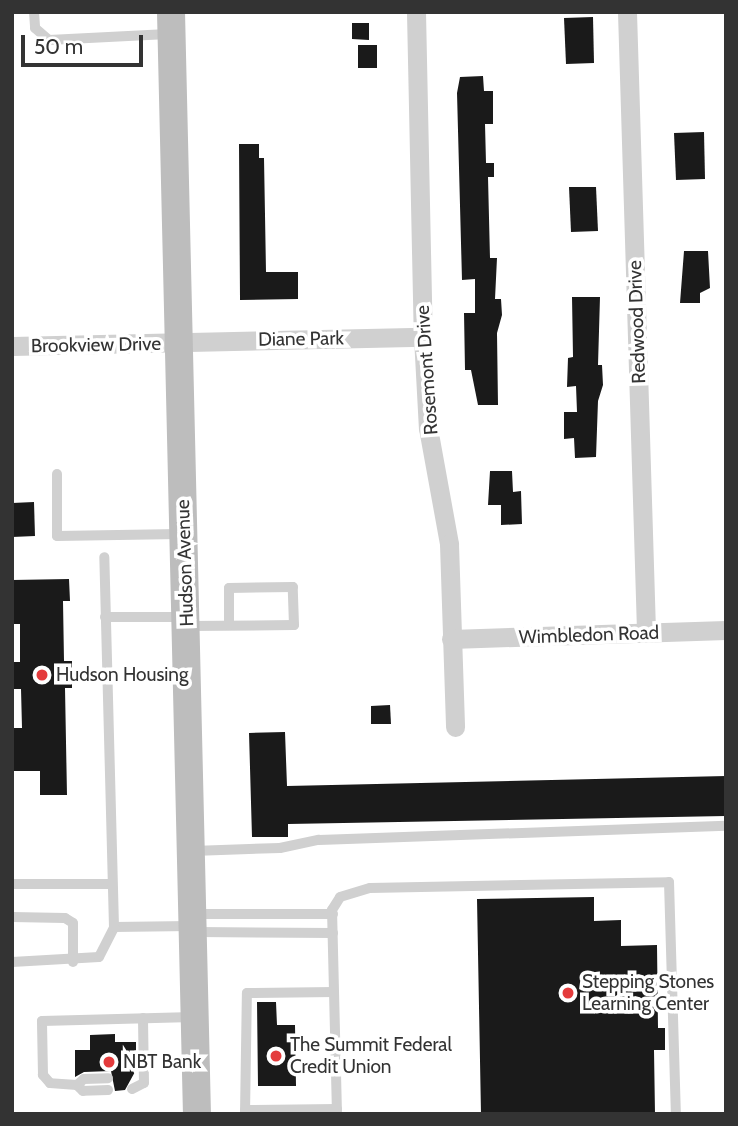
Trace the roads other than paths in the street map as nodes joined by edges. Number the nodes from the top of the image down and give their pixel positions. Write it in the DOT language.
graph roads {
  1 [pos="34,12"];
  2 [pos="416,12"];
  3 [pos="626,12"];
  4 [pos="171,23"];
  5 [pos="423,337"];
  6 [pos="179,344"];
  7 [pos="12,346"];
  8 [pos="57,474"];
  9 [pos="183,534"];
  10 [pos="104,557"];
  11 [pos="105,617"];
  12 [pos="188,621"];
  13 [pos="229,625"];
  14 [pos="726,630"];
  15 [pos="646,632"];
  16 [pos="451,639"];
  17 [pos="455,727"];
  18 [pos="726,826"];
  19 [pos="192,851"];
  20 [pos="12,884"];
  21 [pos="112,884"];
  22 [pos="333,914"];
  23 [pos="12,917"];
  24 [pos="192,924"];
  25 [pos="114,927"];
  26 [pos="333,933"];
  27 [pos="12,962"];
  28 [pos="73,962"];
  29 [pos="334,992"];
  30 [pos="194,1017"];
  31 [pos="143,1018"];
  32 [pos="108,1078"];
  33 [pos="134,1083"];
  34 [pos="77,1085"];
  35 [pos="108,1090"];
  36 [pos="245,1112"];
  37 [pos="337,1112"];
  38 [pos="197,1114"];
  39 [pos="676,1114"];
  1 -- 4 [label="lane"];
  2 -- 5 [label="street, Rosemont Drive"];
  3 -- 15 [label="street, Redwood Drive"];
  4 -- 6 [label="main road, Hudson Avenue"];
  5 -- 6 [label="street, Diane Park"];
  5 -- 16 [label="street, Rosemont Drive"];
  6 -- 7 [label="street, Brookview Drive"];
  6 -- 9 [label="main road, Hudson Avenue"];
  8 -- 9 [label="lane"];
  9 -- 12 [label="main road, Hudson Avenue"];
  10 -- 11 [label="lane"];
  11 -- 12 [label="lane"];
  11 -- 21 [label="lane"];
  12 -- 13 [label="lane"];
  12 -- 19 [label="main road, Hudson Avenue"];
  13 -- 13 [label="lane"];
  14 -- 15 [label="street, Wimbledon Road"];
  15 -- 16 [label="street, Wimbledon Road"];
  16 -- 17 [label="street, Rosemont Drive"];
  18 -- 19 [label="lane"];
  19 -- 24 [label="main road, Hudson Avenue"];
  20 -- 21 [label="lane"];
  21 -- 25 [label="lane"];
  22 -- 24 [label="lane"];
  22 -- 26 [label="lane"];
  22 -- 39 [label="lane"];
  23 -- 28 [label="lane"];
  24 -- 25 [label="lane"];
  24 -- 26 [label="lane"];
  24 -- 30 [label="main road, Hudson Avenue"];
  25 -- 28 [label="lane"];
  26 -- 29 [label="lane"];
  27 -- 28 [label="lane"];
  29 -- 36 [label="lane"];
  29 -- 37 [label="lane"];
  30 -- 31 [label="lane"];
  30 -- 38 [label="main road, Hudson Avenue"];
  31 -- 33 [label="lane"];
  31 -- 34 [label="lane"];
  32 -- 34 [label="lane"];
  34 -- 35 [label="lane"];
  36 -- 37 [label="lane"];
}
